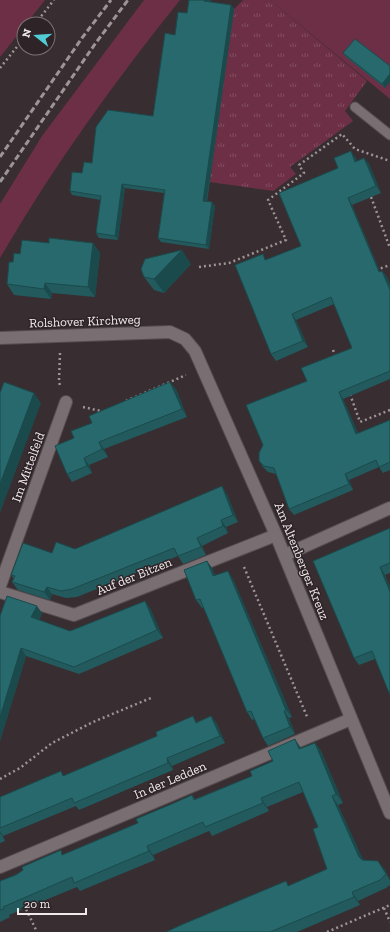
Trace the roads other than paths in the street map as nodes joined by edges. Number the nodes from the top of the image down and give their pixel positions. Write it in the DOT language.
graph roads {
  1 [pos="356,107"];
  2 [pos="390,135"];
  3 [pos="170,332"];
  4 [pos="0,338"];
  5 [pos="66,402"];
  6 [pos="390,508"];
  7 [pos="276,534"];
  8 [pos="284,555"];
  9 [pos="0,586"];
  10 [pos="0,592"];
  11 [pos="351,719"];
  12 [pos="390,813"];
  13 [pos="0,867"];
  1 -- 2 [label="lane"];
  3 -- 4 [label="street, Rolshover Kirchweg"];
  3 -- 7 [label="street, Am Altenberger Kreuz"];
  5 -- 9 [label="street, Im Mittelfeld"];
  6 -- 8 [label="street"];
  7 -- 8 [label="street, Am Altenberger Kreuz"];
  7 -- 10 [label="street, Auf der Bitzen"];
  8 -- 11 [label="street, Am Altenberger Kreuz"];
  11 -- 12 [label="street, Am Altenberger Kreuz"];
  11 -- 13 [label="street, In der Ledden"];
}
